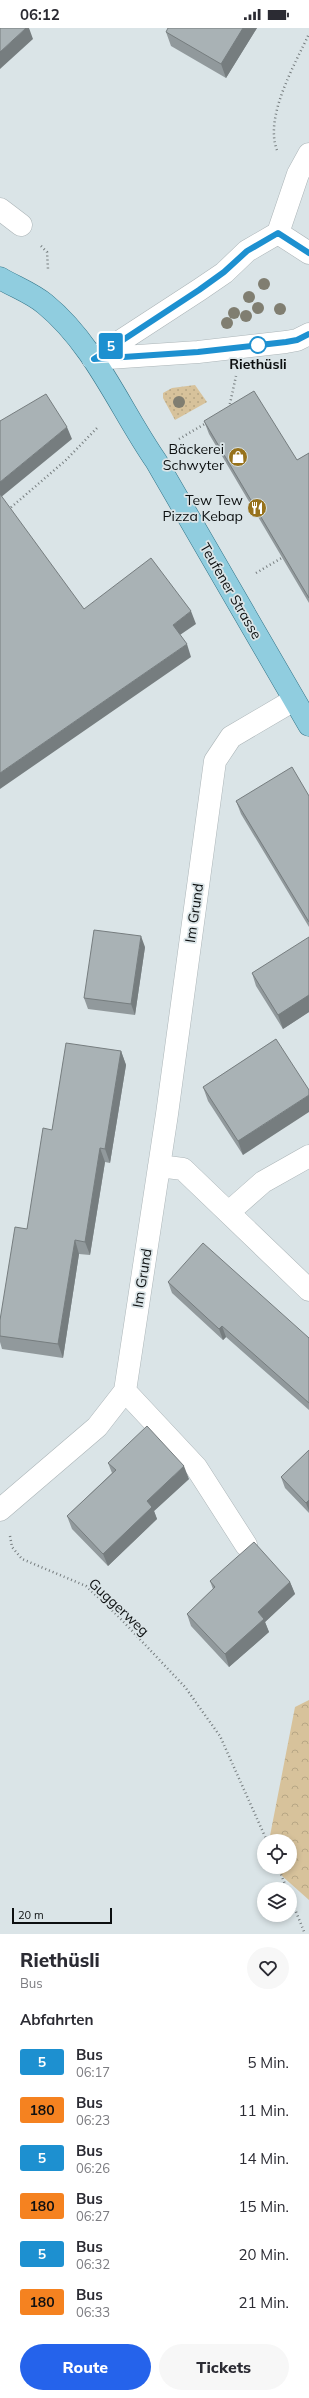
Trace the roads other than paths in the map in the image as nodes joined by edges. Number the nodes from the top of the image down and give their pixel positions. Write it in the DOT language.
graph roads {
  1 [pos="309,154"];
  2 [pos="0,209"];
  3 [pos="21,225"];
  4 [pos="278,233"];
  5 [pos="309,253"];
  6 [pos="0,278"];
  7 [pos="309,334"];
  8 [pos="94,359"];
  9 [pos="294,700"];
  10 [pos="309,725"];
  11 [pos="309,1156"];
  12 [pos="159,1166"];
  13 [pos="228,1212"];
  14 [pos="309,1290"];
  15 [pos="124,1391"];
  16 [pos="0,1510"];
  17 [pos="246,1545"];
  1 -- 4 [label="street"];
  2 -- 3 [label="street"];
  4 -- 5 [label="street"];
  4 -- 8 [label="street"];
  6 -- 8 [label="main road, Teufener Strasse"];
  7 -- 8 [label="street"];
  8 -- 9 [label="main road, Teufener Strasse"];
  9 -- 10 [label="main road, Teufener Strasse"];
  9 -- 12 [label="street, Im Grund"];
  11 -- 13 [label="street"];
  12 -- 13 [label="street"];
  12 -- 15 [label="street, Im Grund"];
  13 -- 14 [label="street"];
  15 -- 16 [label="street, Im Grund"];
  15 -- 17 [label="street"];
}
